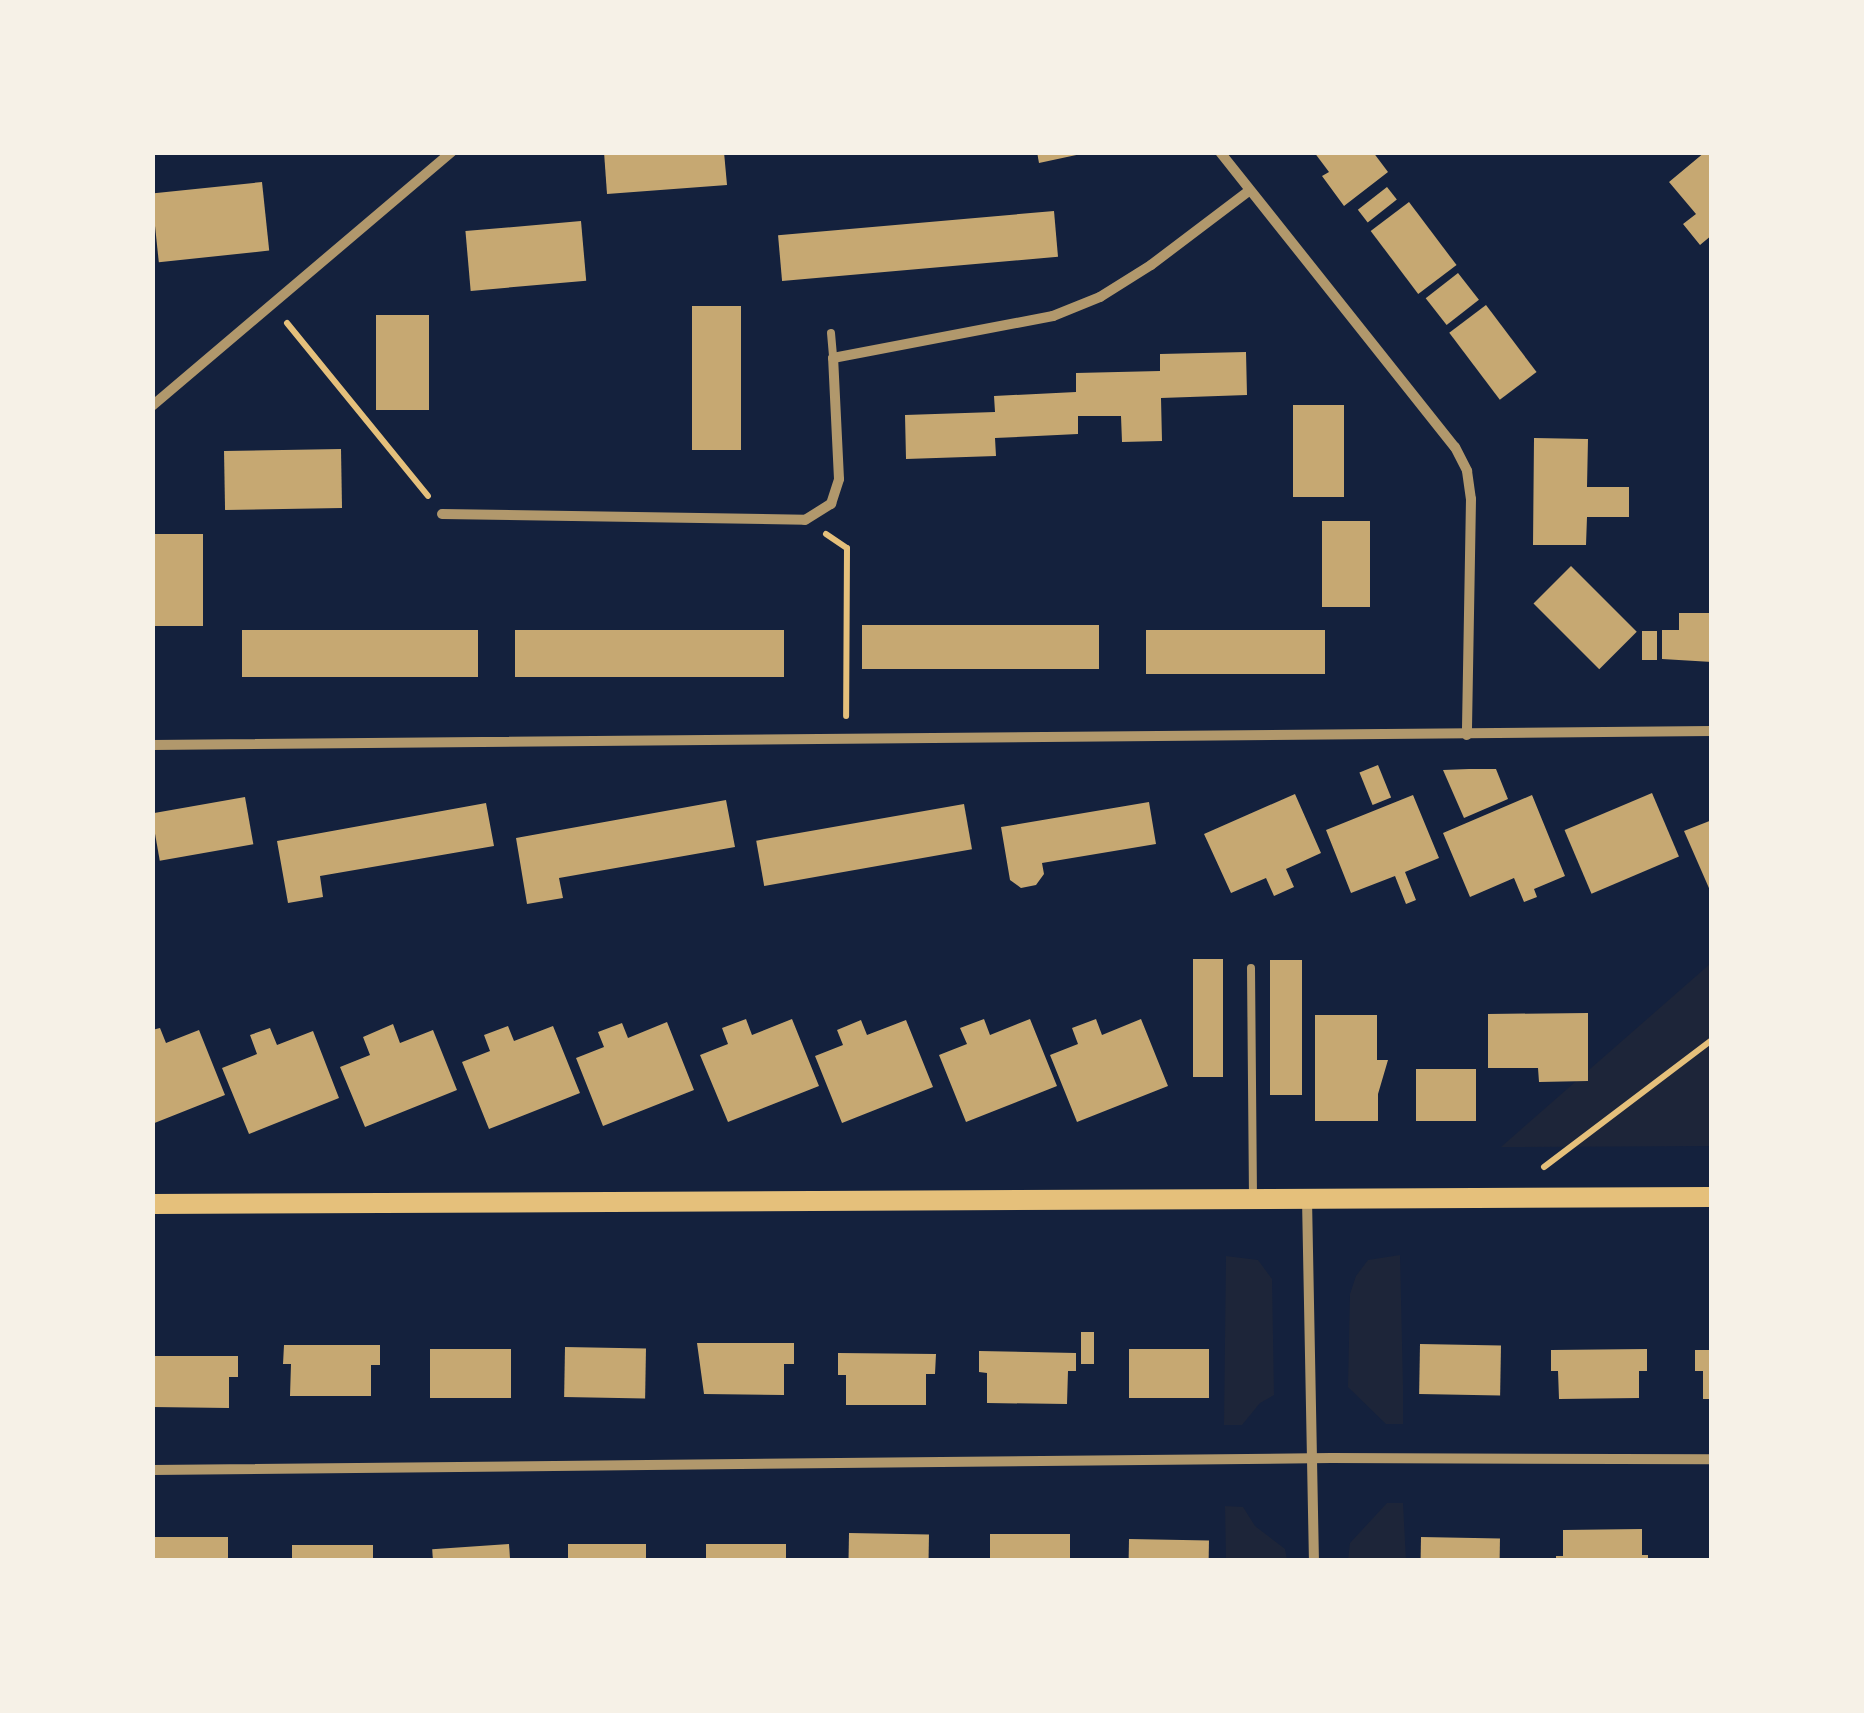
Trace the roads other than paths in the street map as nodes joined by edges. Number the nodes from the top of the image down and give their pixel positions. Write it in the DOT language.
graph roads {
  1 [pos="452,152"];
  2 [pos="1220,152"];
  3 [pos="1249,191"];
  4 [pos="831,332"];
  5 [pos="833,358"];
  6 [pos="152,406"];
  7 [pos="442,514"];
  8 [pos="1712,732"];
  9 [pos="1467,735"];
  10 [pos="152,745"];
  11 [pos="1251,968"];
  12 [pos="1712,1197"];
  13 [pos="1252,1200"];
  14 [pos="1307,1200"];
  15 [pos="152,1204"];
  16 [pos="1312,1458"];
  17 [pos="1712,1459"];
  18 [pos="152,1470"];
  19 [pos="1314,1560"];
  1 -- 6 [label="street"];
  2 -- 3 [label="street"];
  3 -- 5 [label="street"];
  3 -- 9 [label="street"];
  4 -- 5 [label="lane"];
  5 -- 7 [label="street"];
  8 -- 9 [label="street"];
  9 -- 10 [label="street"];
  11 -- 13 [label="lane"];
  12 -- 14 [label="main road"];
  13 -- 14 [label="main road"];
  13 -- 15 [label="main road"];
  14 -- 16 [label="street"];
  16 -- 17 [label="street"];
  16 -- 18 [label="street"];
  16 -- 19 [label="street"];
}
